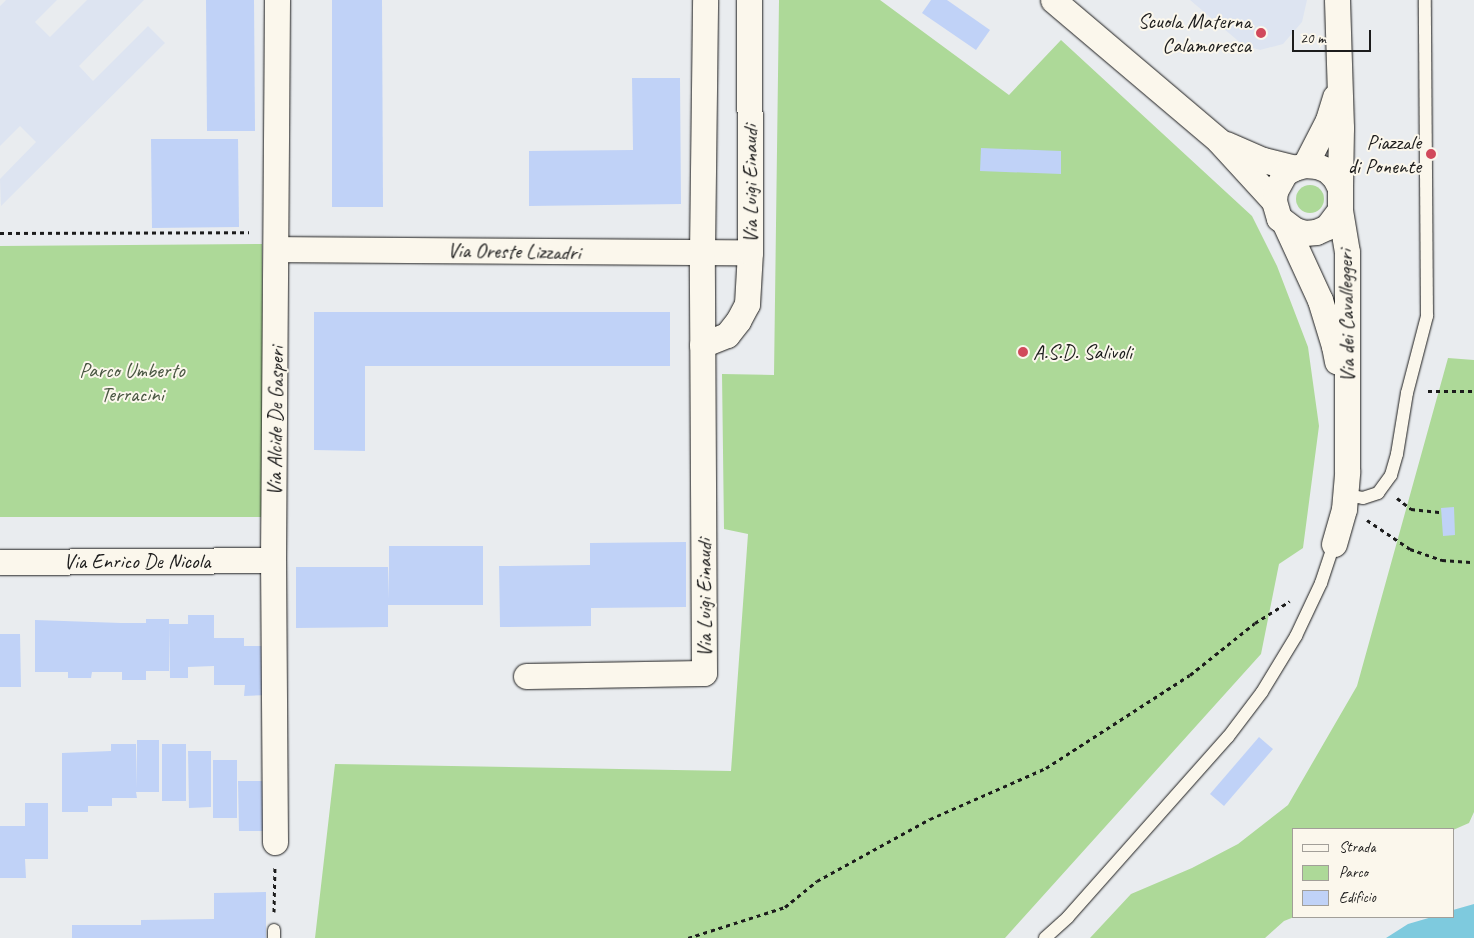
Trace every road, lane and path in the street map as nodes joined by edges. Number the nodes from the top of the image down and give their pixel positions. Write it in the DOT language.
graph roads {
  1 [pos="277,0"];
  2 [pos="705,0"];
  3 [pos="749,0"];
  4 [pos="1052,0"];
  5 [pos="1337,0"];
  6 [pos="1425,0"];
  7 [pos="1339,77"];
  8 [pos="1219,141"];
  9 [pos="1300,166"];
  10 [pos="1340,199"];
  11 [pos="1274,201"];
  12 [pos="1285,224"];
  13 [pos="0,233"];
  14 [pos="277,241"];
  15 [pos="750,252"];
  16 [pos="702,253"];
  17 [pos="702,345"];
  18 [pos="1474,391"];
  19 [pos="1407,393"];
  20 [pos="1346,422"];
  21 [pos="1381,490"];
  22 [pos="1344,502"];
  23 [pos="1441,512"];
  24 [pos="1334,544"];
  25 [pos="273,560"];
  26 [pos="0,562"];
  27 [pos="1474,562"];
  28 [pos="1321,583"];
  29 [pos="526,676"];
  30 [pos="275,842"];
  31 [pos="274,934"];
  32 [pos="688,938"];
  33 [pos="1045,938"];
  1 -- 14 [label="street, Via Alcide De Gasperi"];
  2 -- 16 [label="street, Via Luigi Einaudi"];
  3 -- 15 [label="street, Via Luigi Einaudi"];
  4 -- 8 [label="street, Via dei Cavalleggeri"];
  5 -- 7 [label="street"];
  6 -- 19 [label="lane"];
  7 -- 9 [label="street"];
  7 -- 10 [label="street"];
  8 -- 9 [label="street, Via dei Cavalleggeri"];
  8 -- 11 [label="street, Via dei Cavalleggeri"];
  9 -- 10 [label="street, Via dei Cavalleggeri"];
  9 -- 11 [label="street"];
  10 -- 12 [label="street, Via dei Cavalleggeri"];
  10 -- 20 [label="street, Via dei Cavalleggeri"];
  11 -- 12 [label="street, Via dei Cavalleggeri"];
  12 -- 20 [label="street, Via dei Cavalleggeri"];
  13 -- 14 [label="path"];
  14 -- 16 [label="street, Via Oreste Lizzadri"];
  14 -- 25 [label="street, Via Alcide De Gasperi"];
  15 -- 16 [label="street, Via Oreste Lizzadri"];
  15 -- 17 [label="street, Via Luigi Einaudi"];
  16 -- 17 [label="street, Via Luigi Einaudi"];
  17 -- 29 [label="street, Via Luigi Einaudi"];
  18 -- 19 [label="path"];
  19 -- 21 [label="lane"];
  20 -- 22 [label="street, Via dei Cavalleggeri"];
  21 -- 22 [label="lane"];
  21 -- 23 [label="path"];
  22 -- 24 [label="street, Via dei Cavalleggeri"];
  22 -- 27 [label="path"];
  24 -- 28 [label="lane"];
  25 -- 26 [label="street, Via Enrico De Nicola"];
  25 -- 30 [label="street, Via Alcide De Gasperi"];
  28 -- 32 [label="path"];
  28 -- 33 [label="lane"];
  30 -- 31 [label="path"];
}
